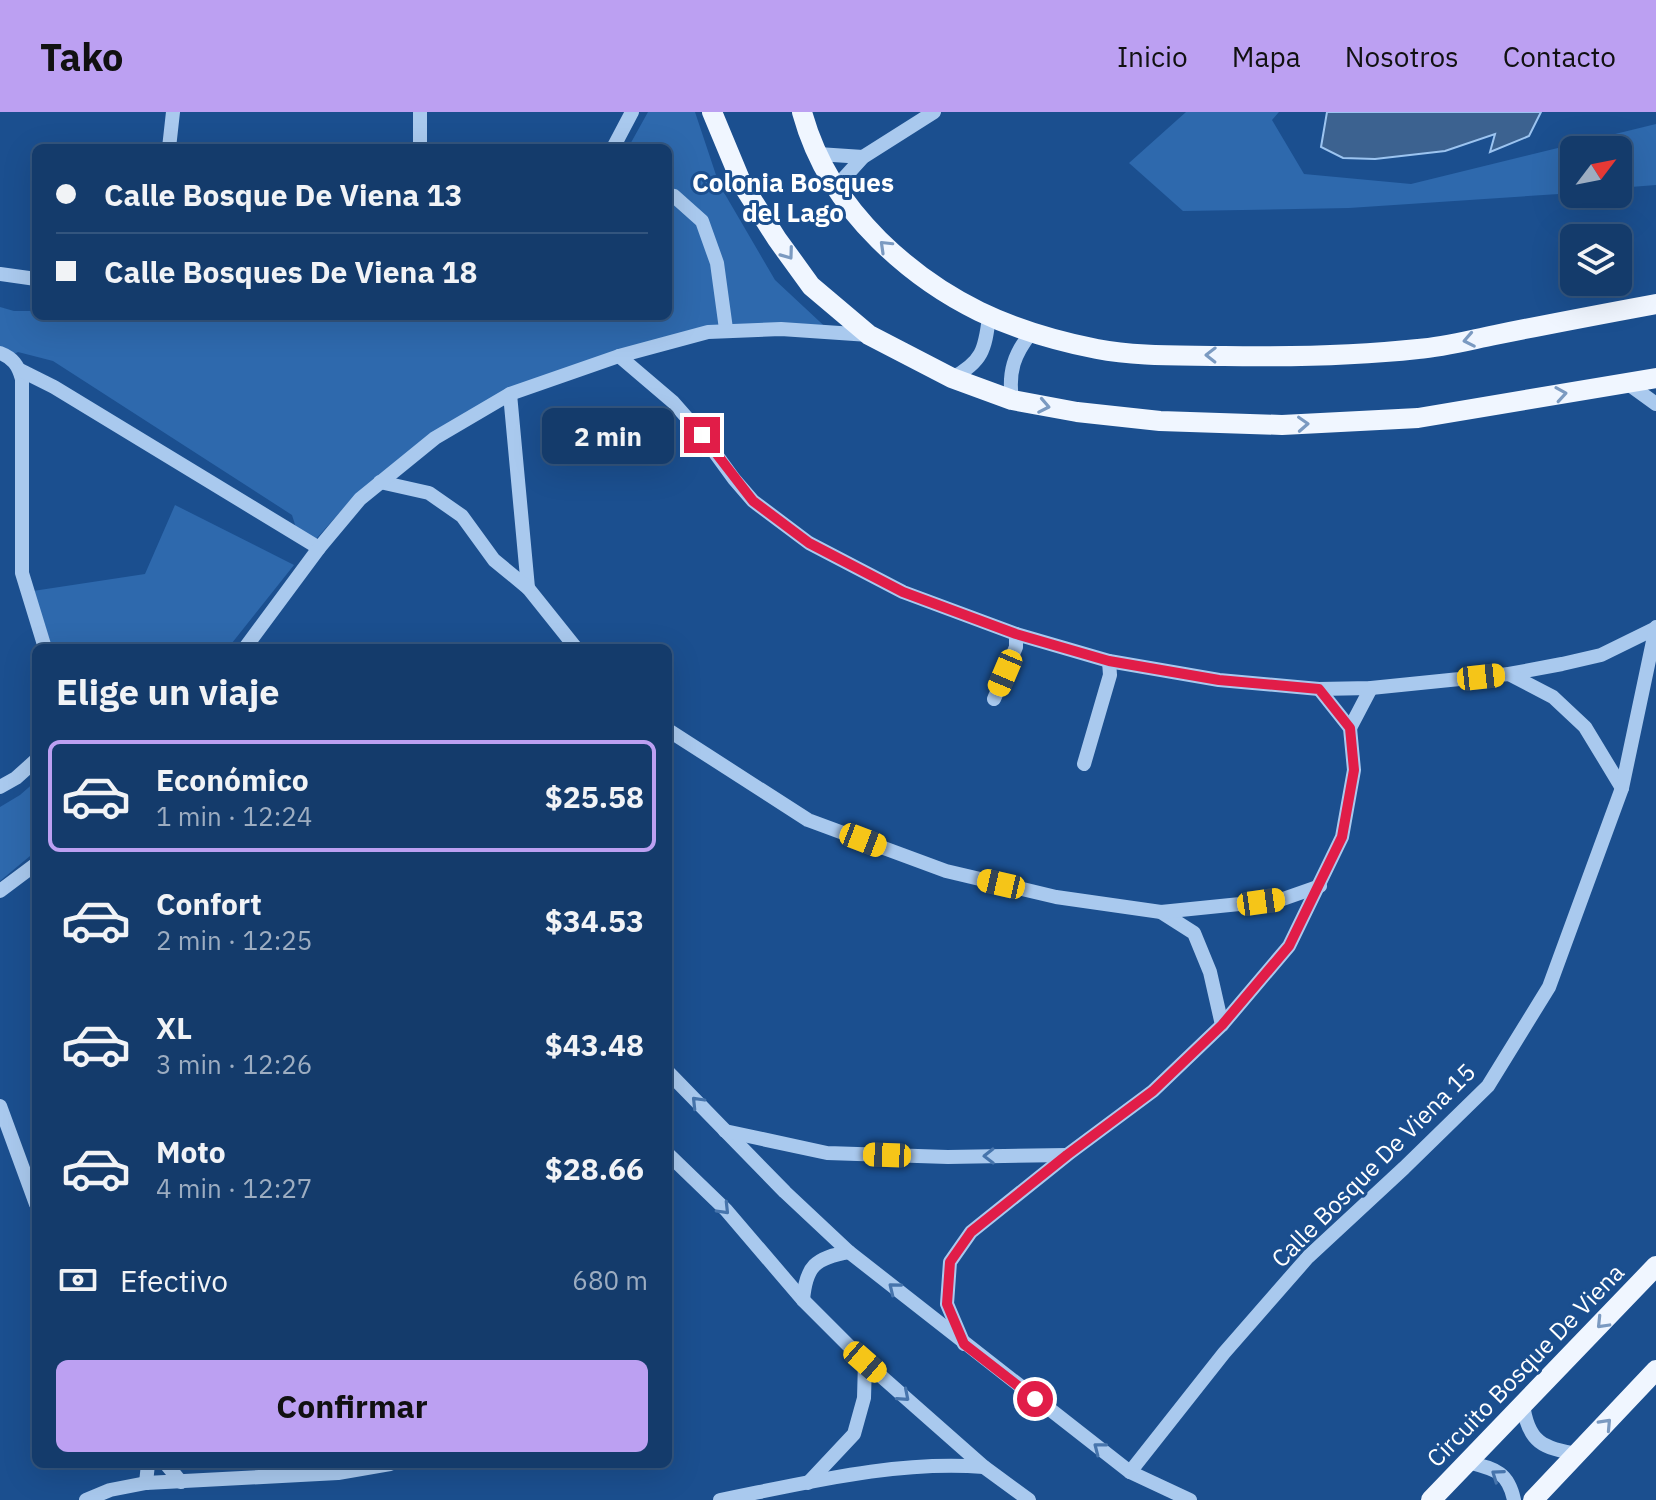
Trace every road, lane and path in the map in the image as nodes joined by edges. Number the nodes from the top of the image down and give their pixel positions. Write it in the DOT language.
graph roads {
  1 [pos="173,112"];
  2 [pos="420,112"];
  3 [pos="632,112"];
  4 [pos="712,112"];
  5 [pos="802,112"];
  6 [pos="934,112"];
  7 [pos="169,144"];
  8 [pos="420,144"];
  9 [pos="615,144"];
  10 [pos="818,154"];
  11 [pos="863,157"];
  12 [pos="835,188"];
  13 [pos="672,196"];
  14 [pos="0,274"];
  15 [pos="32,278"];
  16 [pos="1656,304"];
  17 [pos="989,317"];
  18 [pos="726,329"];
  19 [pos="1031,333"];
  20 [pos="869,335"];
  21 [pos="0,353"];
  22 [pos="619,356"];
  23 [pos="20,370"];
  24 [pos="952,378"];
  25 [pos="1656,378"];
  26 [pos="1627,383"];
  27 [pos="510,394"];
  28 [pos="1012,400"];
  29 [pos="1656,407"];
  30 [pos="380,482"];
  31 [pos="319,548"];
  32 [pos="528,588"];
  33 [pos="1656,628"];
  34 [pos="1016,634"];
  35 [pos="44,644"];
  36 [pos="248,644"];
  37 [pos="573,644"];
  38 [pos="1109,661"];
  39 [pos="1509,674"];
  40 [pos="1371,688"];
  41 [pos="1319,689"];
  42 [pos="994,699"];
  43 [pos="1350,728"];
  44 [pos="672,733"];
  45 [pos="32,764"];
  46 [pos="1084,764"];
  47 [pos="0,787"];
  48 [pos="1622,788"];
  49 [pos="32,867"];
  50 [pos="1320,886"];
  51 [pos="0,891"];
  52 [pos="1161,912"];
  53 [pos="1222,1025"];
  54 [pos="672,1078"];
  55 [pos="0,1106"];
  56 [pos="725,1131"];
  57 [pos="1067,1155"];
  58 [pos="672,1158"];
  59 [pos="32,1193"];
  60 [pos="849,1252"];
  61 [pos="1656,1266"];
  62 [pos="803,1300"];
  63 [pos="964,1344"];
  64 [pos="865,1362"];
  65 [pos="1656,1370"];
  66 [pos="1523,1404"];
  67 [pos="1578,1454"];
  68 [pos="1468,1462"];
  69 [pos="984,1467"];
  70 [pos="148,1468"];
  71 [pos="169,1468"];
  72 [pos="367,1468"];
  73 [pos="1130,1472"];
  74 [pos="181,1482"];
  75 [pos="146,1483"];
  76 [pos="808,1483"];
  77 [pos="86,1500"];
  78 [pos="720,1500"];
  79 [pos="1029,1500"];
  80 [pos="1190,1500"];
  81 [pos="1431,1500"];
  82 [pos="1514,1500"];
  83 [pos="1533,1500"];
  1 -- 7 [label="street"];
  2 -- 8 [label="street"];
  3 -- 9 [label="street"];
  4 -- 20 [label="main road, one-way"];
  5 -- 10 [label="main road"];
  6 -- 11 [label="street"];
  10 -- 11 [label="street"];
  10 -- 12 [label="main road"];
  11 -- 12 [label="street"];
  17 -- 12 [label="main road, one-way"];
  13 -- 18 [label="street"];
  14 -- 15 [label="street"];
  16 -- 19 [label="main road, one-way"];
  17 -- 19 [label="main road"];
  17 -- 24 [label="street"];
  18 -- 20 [label="street"];
  18 -- 22 [label="street"];
  19 -- 28 [label="street"];
  20 -- 24 [label="main road"];
  21 -- 23 [label="street"];
  22 -- 27 [label="street"];
  22 -- 34 [label="street"];
  23 -- 31 [label="street"];
  23 -- 35 [label="street"];
  24 -- 28 [label="main road"];
  25 -- 26 [label="main road"];
  28 -- 26 [label="main road, one-way"];
  26 -- 29 [label="street"];
  27 -- 30 [label="street"];
  27 -- 32 [label="street"];
  30 -- 31 [label="street"];
  30 -- 32 [label="street"];
  31 -- 36 [label="street"];
  32 -- 37 [label="street"];
  33 -- 39 [label="street"];
  33 -- 48 [label="street, Calle Bosque De Viena 15"];
  34 -- 38 [label="street"];
  34 -- 42 [label="street"];
  38 -- 41 [label="street"];
  38 -- 46 [label="street"];
  39 -- 40 [label="street"];
  39 -- 48 [label="street"];
  40 -- 41 [label="street"];
  40 -- 43 [label="street"];
  41 -- 43 [label="street"];
  43 -- 50 [label="street"];
  44 -- 52 [label="street"];
  45 -- 47 [label="street"];
  48 -- 73 [label="street, Calle Bosque De Viena 15"];
  49 -- 51 [label="street"];
  50 -- 52 [label="street"];
  50 -- 53 [label="street"];
  52 -- 53 [label="street"];
  53 -- 57 [label="street"];
  56 -- 54 [label="street, one-way"];
  55 -- 59 [label="street"];
  57 -- 56 [label="street, one-way"];
  56 -- 60 [label="street"];
  57 -- 63 [label="street"];
  58 -- 62 [label="street, one-way"];
  60 -- 62 [label="street"];
  63 -- 60 [label="street, one-way"];
  61 -- 66 [label="main road, Circuito Bosque De Viena, one-way"];
  62 -- 64 [label="street"];
  73 -- 63 [label="street, one-way"];
  64 -- 69 [label="street, one-way"];
  64 -- 76 [label="street"];
  67 -- 65 [label="main road, one-way"];
  66 -- 67 [label="street"];
  66 -- 68 [label="main road, Circuito Bosque De Viena"];
  67 -- 83 [label="main road"];
  68 -- 81 [label="main road, Circuito Bosque De Viena"];
  82 -- 68 [label="street, one-way"];
  69 -- 76 [label="street"];
  69 -- 79 [label="street"];
  70 -- 75 [label="street"];
  71 -- 74 [label="street"];
  72 -- 74 [label="street"];
  73 -- 80 [label="street"];
  74 -- 75 [label="street"];
  75 -- 77 [label="street"];
  76 -- 78 [label="street"];
}
